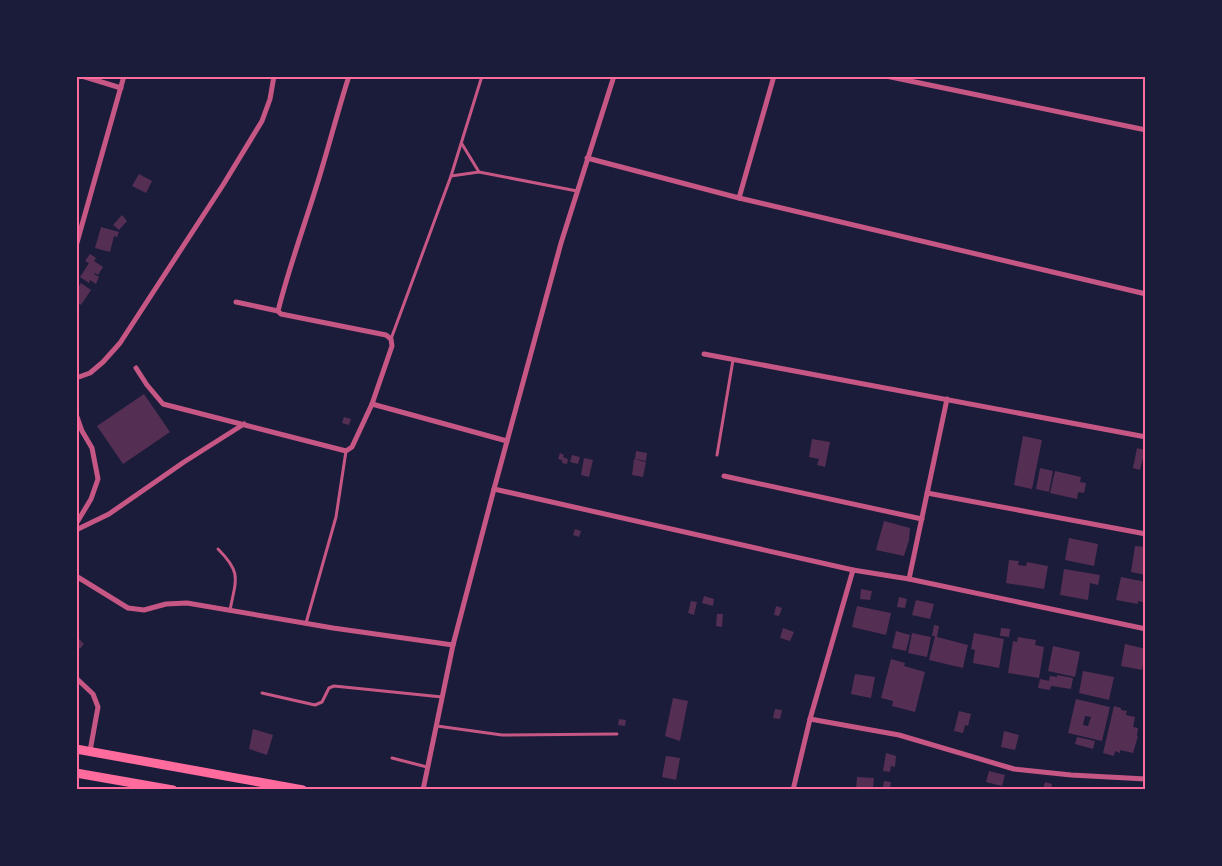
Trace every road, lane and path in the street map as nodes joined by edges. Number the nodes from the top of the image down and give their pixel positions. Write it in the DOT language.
graph roads {
  1 [pos="82,76"];
  2 [pos="124,76"];
  3 [pos="274,76"];
  4 [pos="349,76"];
  5 [pos="482,76"];
  6 [pos="614,76"];
  7 [pos="774,76"];
  8 [pos="886,76"];
  9 [pos="920,76"];
  10 [pos="918,83"];
  11 [pos="121,88"];
  12 [pos="1146,130"];
  13 [pos="462,144"];
  14 [pos="588,158"];
  15 [pos="479,172"];
  16 [pos="452,176"];
  17 [pos="577,191"];
  18 [pos="739,198"];
  19 [pos="76,246"];
  20 [pos="1146,294"];
  21 [pos="236,302"];
  22 [pos="278,311"];
  23 [pos="391,339"];
  24 [pos="704,354"];
  25 [pos="733,359"];
  26 [pos="136,368"];
  27 [pos="76,378"];
  28 [pos="947,399"];
  29 [pos="372,404"];
  30 [pos="76,414"];
  31 [pos="244,424"];
  32 [pos="76,429"];
  33 [pos="82,431"];
  34 [pos="1146,437"];
  35 [pos="507,440"];
  36 [pos="346,451"];
  37 [pos="717,454"];
  38 [pos="724,476"];
  39 [pos="494,490"];
  40 [pos="927,493"];
  41 [pos="922,519"];
  42 [pos="76,524"];
  43 [pos="76,530"];
  44 [pos="1146,534"];
  45 [pos="218,549"];
  46 [pos="853,570"];
  47 [pos="76,576"];
  48 [pos="909,580"];
  49 [pos="230,610"];
  50 [pos="306,624"];
  51 [pos="1146,629"];
  52 [pos="453,645"];
  53 [pos="76,678"];
  54 [pos="262,693"];
  55 [pos="442,697"];
  56 [pos="810,719"];
  57 [pos="436,726"];
  58 [pos="617,734"];
  59 [pos="76,749"];
  60 [pos="90,751"];
  61 [pos="392,758"];
  62 [pos="427,766"];
  63 [pos="76,773"];
  64 [pos="1146,779"];
  65 [pos="173,790"];
  66 [pos="303,790"];
  67 [pos="423,790"];
  68 [pos="793,790"];
  1 -- 11 [label="street"];
  2 -- 11 [label="street"];
  3 -- 27 [label="street"];
  4 -- 22 [label="street"];
  5 -- 13 [label="lane"];
  6 -- 14 [label="street"];
  7 -- 18 [label="street"];
  8 -- 10 [label="street"];
  9 -- 10 [label="street"];
  10 -- 12 [label="street"];
  11 -- 19 [label="street"];
  13 -- 15 [label="lane"];
  13 -- 16 [label="lane"];
  14 -- 17 [label="street"];
  14 -- 18 [label="street"];
  15 -- 16 [label="lane"];
  15 -- 17 [label="lane"];
  16 -- 23 [label="lane"];
  17 -- 35 [label="street"];
  18 -- 20 [label="street"];
  21 -- 22 [label="street"];
  22 -- 23 [label="street"];
  23 -- 29 [label="street"];
  24 -- 25 [label="street"];
  25 -- 28 [label="street"];
  25 -- 37 [label="lane"];
  26 -- 31 [label="street"];
  28 -- 34 [label="street"];
  28 -- 40 [label="street"];
  29 -- 35 [label="street"];
  29 -- 36 [label="street"];
  30 -- 33 [label="street"];
  31 -- 36 [label="street"];
  31 -- 43 [label="street"];
  32 -- 33 [label="lane"];
  33 -- 42 [label="street"];
  35 -- 39 [label="street"];
  36 -- 50 [label="lane"];
  38 -- 41 [label="street"];
  39 -- 46 [label="street"];
  39 -- 52 [label="street"];
  40 -- 41 [label="street"];
  40 -- 44 [label="street"];
  41 -- 48 [label="street"];
  45 -- 49 [label="lane"];
  46 -- 48 [label="street"];
  46 -- 56 [label="street"];
  47 -- 49 [label="street"];
  48 -- 51 [label="street"];
  49 -- 50 [label="street"];
  50 -- 52 [label="street"];
  52 -- 55 [label="street"];
  53 -- 60 [label="street"];
  54 -- 55 [label="lane"];
  55 -- 57 [label="street"];
  56 -- 64 [label="street"];
  56 -- 68 [label="street"];
  57 -- 58 [label="lane"];
  57 -- 62 [label="street"];
  59 -- 60 [label="main road"];
  60 -- 66 [label="main road"];
  61 -- 62 [label="lane"];
  62 -- 67 [label="street"];
  63 -- 65 [label="main road"];
}
